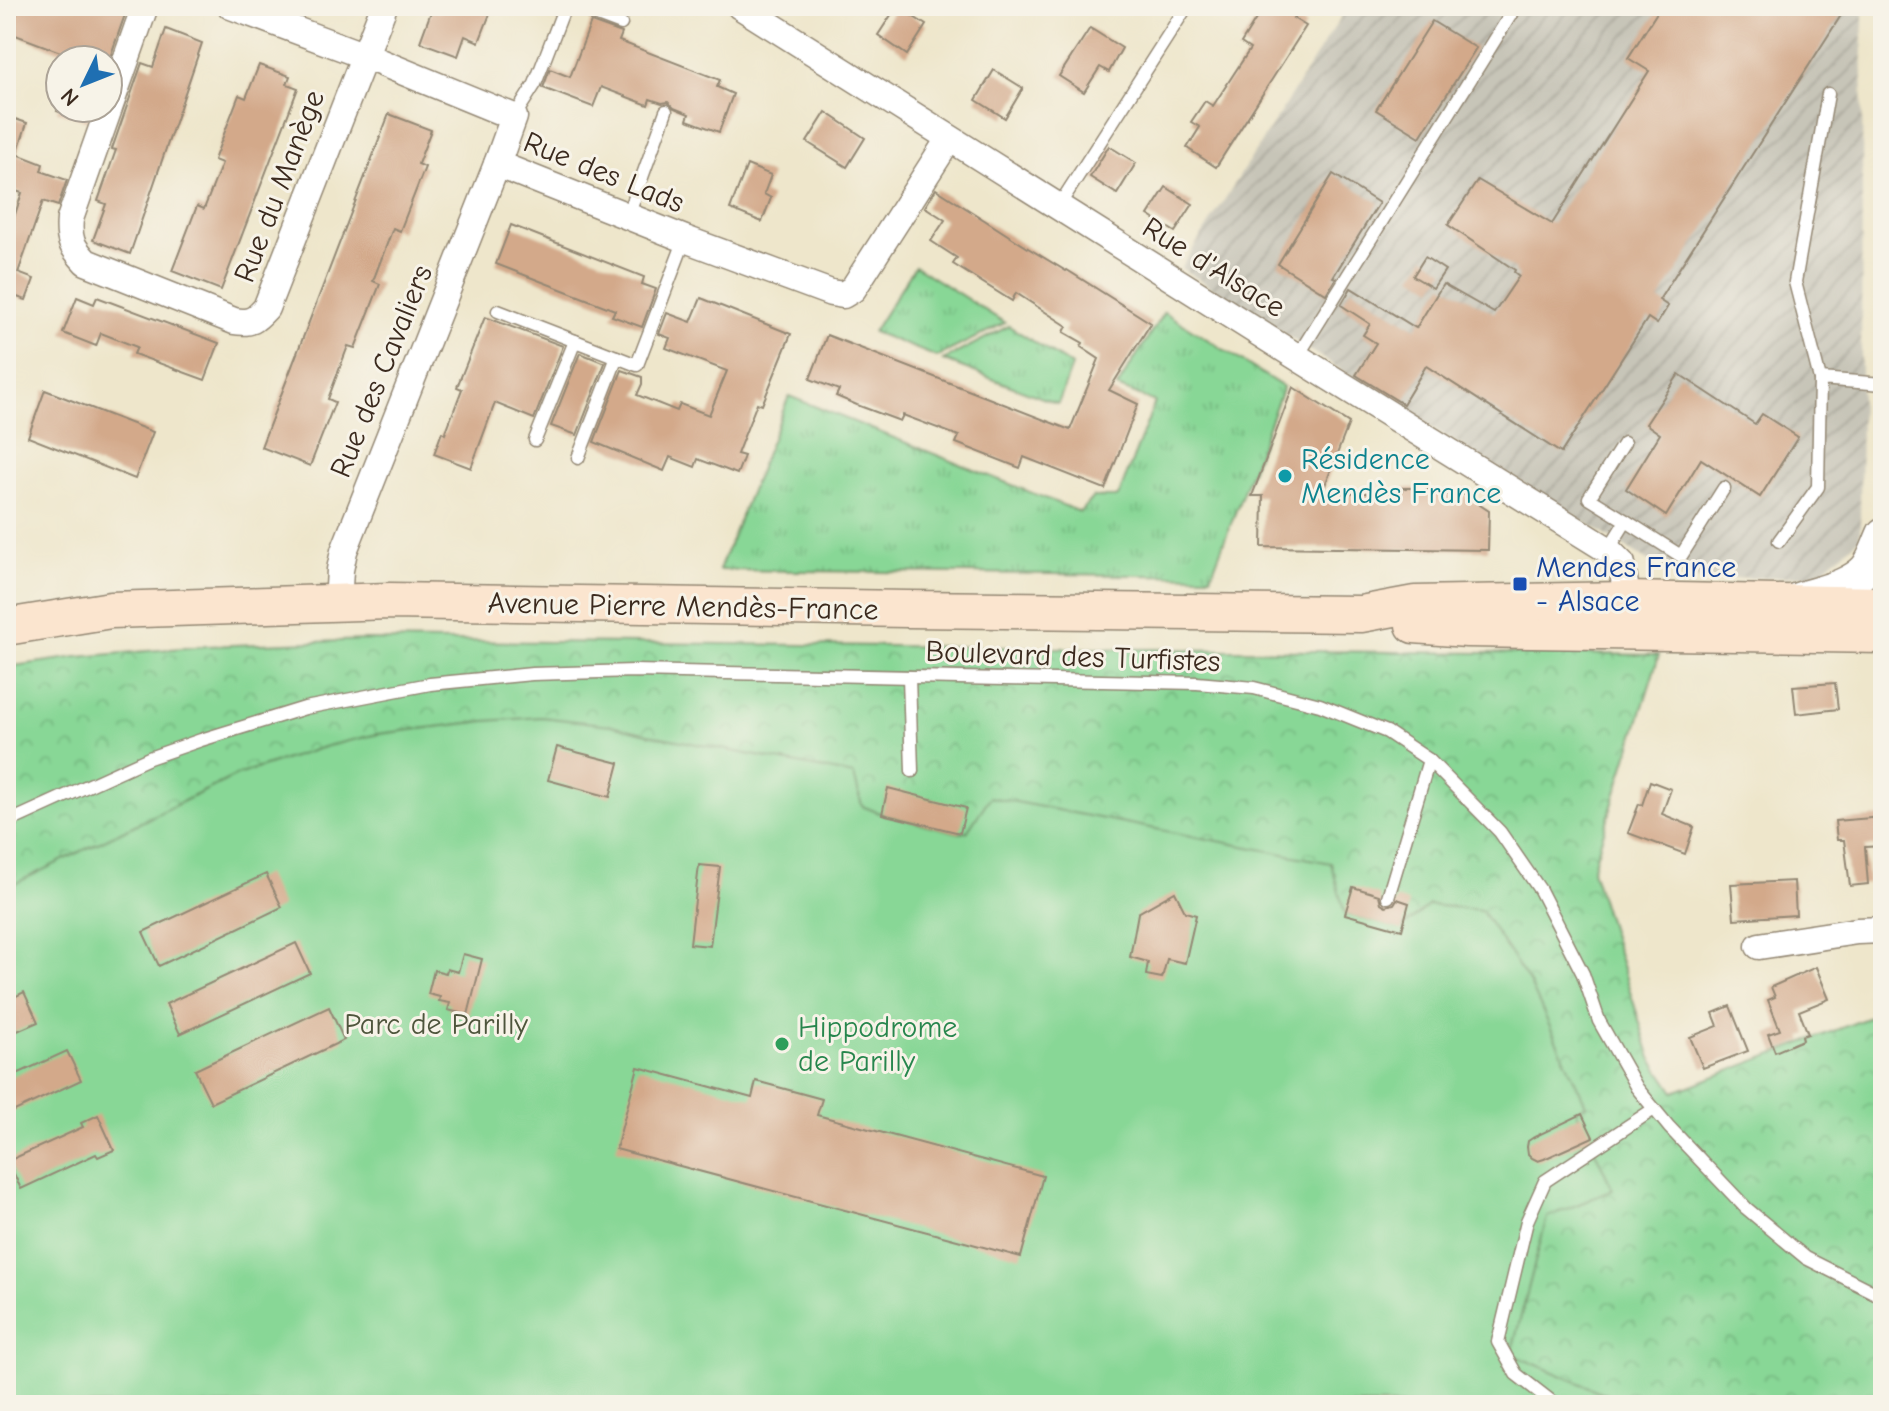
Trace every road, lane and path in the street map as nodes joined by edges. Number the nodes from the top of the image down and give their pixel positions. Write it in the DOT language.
graph roads {
  1 [pos="145,6"];
  2 [pos="231,6"];
  3 [pos="384,6"];
  4 [pos="565,6"];
  5 [pos="573,6"];
  6 [pos="1187,6"];
  7 [pos="1516,6"];
  8 [pos="757,11"];
  9 [pos="621,24"];
  10 [pos="365,56"];
  11 [pos="1828,94"];
  12 [pos="666,111"];
  13 [pos="514,117"];
  14 [pos="949,139"];
  15 [pos="497,164"];
  16 [pos="1058,207"];
  17 [pos="628,216"];
  18 [pos="685,239"];
  19 [pos="498,311"];
  20 [pos="575,341"];
  21 [pos="617,357"];
  22 [pos="1297,357"];
  23 [pos="1820,379"];
  24 [pos="1883,384"];
  25 [pos="535,440"];
  26 [pos="1624,443"];
  27 [pos="578,458"];
  28 [pos="1724,488"];
  29 [pos="1626,521"];
  30 [pos="1883,534"];
  31 [pos="1779,541"];
  32 [pos="1608,550"];
  33 [pos="1627,600"];
  34 [pos="1787,602"];
  35 [pos="338,604"];
  36 [pos="1883,605"];
  37 [pos="1413,614"];
  38 [pos="6,627"];
  39 [pos="1883,635"];
  40 [pos="909,677"];
  41 [pos="1429,760"];
  42 [pos="912,771"];
  43 [pos="6,823"];
  44 [pos="1388,897"];
  45 [pos="1883,930"];
  46 [pos="1759,946"];
  47 [pos="1654,1109"];
  48 [pos="1883,1297"];
  49 [pos="1556,1405"];
  1 -- 10 [label="street, Rue du Manège"];
  2 -- 10 [label="street, Rue des Lads"];
  3 -- 10 [label="street, Rue du Manège"];
  4 -- 13 [label="lane"];
  5 -- 9 [label="lane"];
  6 -- 16 [label="lane"];
  7 -- 22 [label="lane"];
  8 -- 14 [label="street, Rue d'Alsace"];
  10 -- 13 [label="street, Rue des Lads"];
  11 -- 23 [label="lane"];
  12 -- 17 [label="lane"];
  13 -- 15 [label="street, Rue des Lads"];
  14 -- 16 [label="street, Rue d'Alsace"];
  14 -- 18 [label="street, Rue des Lads"];
  15 -- 17 [label="street, Rue des Lads"];
  15 -- 35 [label="street, Rue des Cavaliers"];
  16 -- 22 [label="street, Rue d'Alsace"];
  17 -- 18 [label="street, Rue des Lads"];
  18 -- 21 [label="lane"];
  19 -- 20 [label="lane"];
  20 -- 21 [label="lane"];
  20 -- 25 [label="lane"];
  21 -- 27 [label="lane"];
  22 -- 32 [label="street, Rue d'Alsace"];
  23 -- 24 [label="lane"];
  23 -- 31 [label="lane"];
  26 -- 29 [label="lane"];
  28 -- 29 [label="lane"];
  29 -- 32 [label="lane"];
  30 -- 34 [label="street"];
  32 -- 33 [label="street"];
  33 -- 34 [label="main road"];
  33 -- 37 [label="main road"];
  34 -- 36 [label="main road"];
  35 -- 37 [label="main road, Avenue Pierre Mendès-France"];
  35 -- 38 [label="main road, Avenue Pierre Mendès-France"];
  37 -- 39 [label="main road"];
  40 -- 41 [label="lane, Boulevard des Turfistes"];
  40 -- 42 [label="lane"];
  40 -- 43 [label="lane, Boulevard des Turfistes"];
  41 -- 44 [label="lane"];
  41 -- 47 [label="lane, Boulevard des Turfistes"];
  45 -- 46 [label="street"];
  47 -- 48 [label="lane, Boulevard des Turfistes"];
  47 -- 49 [label="lane"];
}
